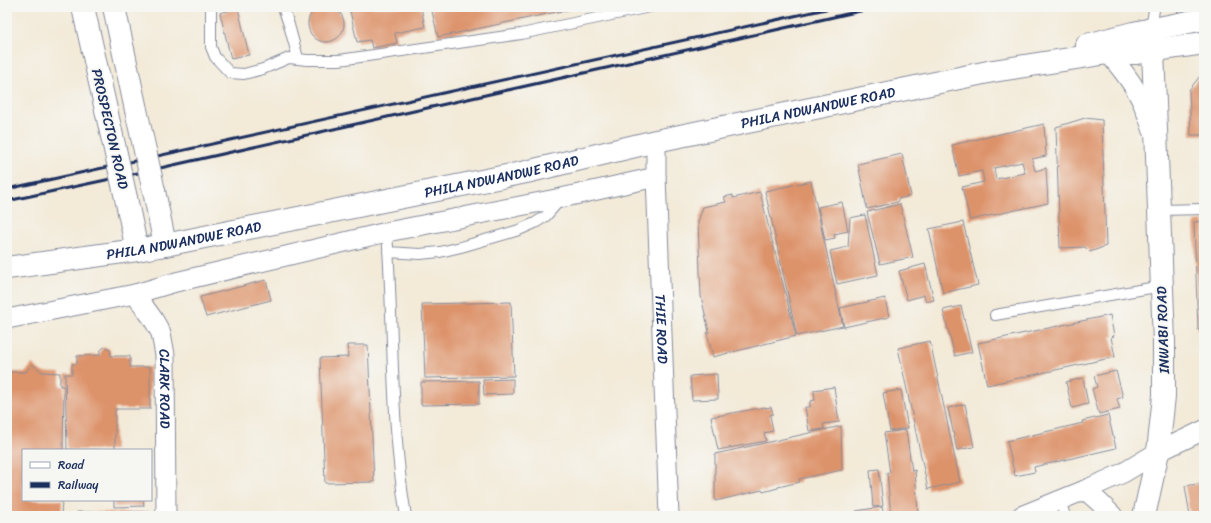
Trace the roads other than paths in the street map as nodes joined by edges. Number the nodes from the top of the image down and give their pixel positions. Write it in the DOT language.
graph roads {
  1 [pos="83,7"];
  2 [pos="114,7"];
  3 [pos="210,7"];
  4 [pos="283,7"];
  5 [pos="650,7"];
  6 [pos="1155,7"];
  7 [pos="1204,19"];
  8 [pos="1151,29"];
  9 [pos="1204,43"];
  10 [pos="1153,50"];
  11 [pos="1108,53"];
  12 [pos="298,58"];
  13 [pos="993,71"];
  14 [pos="656,141"];
  15 [pos="1156,141"];
  16 [pos="656,177"];
  17 [pos="561,198"];
  18 [pos="1204,209"];
  19 [pos="1159,210"];
  20 [pos="387,232"];
  21 [pos="165,245"];
  22 [pos="137,250"];
  23 [pos="388,252"];
  24 [pos="7,268"];
  25 [pos="1162,286"];
  26 [pos="136,294"];
  27 [pos="996,315"];
  28 [pos="7,319"];
  29 [pos="1204,430"];
  30 [pos="1158,452"];
  31 [pos="1085,490"];
  32 [pos="1062,508"];
  33 [pos="166,516"];
  34 [pos="406,516"];
  35 [pos="669,516"];
  36 [pos="1021,516"];
  37 [pos="1113,516"];
  38 [pos="1144,516"];
  1 -- 22 [label="street, PROSPECTON ROAD, bridge"];
  2 -- 21 [label="street, PROSPECTON ROAD, bridge"];
  3 -- 12 [label="lane"];
  4 -- 12 [label="lane"];
  5 -- 12 [label="lane"];
  6 -- 8 [label="lane"];
  7 -- 8 [label="street, PHILA NDWANDWE ROAD"];
  8 -- 10 [label="street, INWABI ROAD"];
  8 -- 13 [label="street, PHILA NDWANDWE ROAD"];
  9 -- 10 [label="street, PHILA NDWANDWE ROAD"];
  10 -- 11 [label="street, PHILA NDWANDWE ROAD"];
  10 -- 15 [label="street, INWABI ROAD"];
  11 -- 13 [label="street, PHILA NDWANDWE ROAD"];
  11 -- 15 [label="street, INWABI ROAD"];
  13 -- 14 [label="street, PHILA NDWANDWE ROAD"];
  14 -- 16 [label="street, THIE ROAD"];
  14 -- 21 [label="street, PHILA NDWANDWE ROAD"];
  15 -- 19 [label="street, INWABI ROAD"];
  16 -- 17 [label="street"];
  16 -- 35 [label="street, THIE ROAD"];
  17 -- 20 [label="street"];
  17 -- 23 [label="lane"];
  18 -- 19 [label="lane"];
  19 -- 25 [label="street, INWABI ROAD"];
  20 -- 23 [label="lane"];
  20 -- 26 [label="street"];
  21 -- 22 [label="street, PHILA NDWANDWE ROAD"];
  22 -- 24 [label="street, PHILA NDWANDWE ROAD"];
  23 -- 34 [label="lane"];
  25 -- 27 [label="lane"];
  25 -- 30 [label="street, INWABI ROAD"];
  26 -- 28 [label="street"];
  26 -- 33 [label="street, CLARK ROAD"];
  29 -- 30 [label="street"];
  30 -- 31 [label="street"];
  30 -- 38 [label="street, INWABI ROAD"];
  31 -- 32 [label="street"];
  31 -- 37 [label="street"];
  32 -- 36 [label="street"];
}
